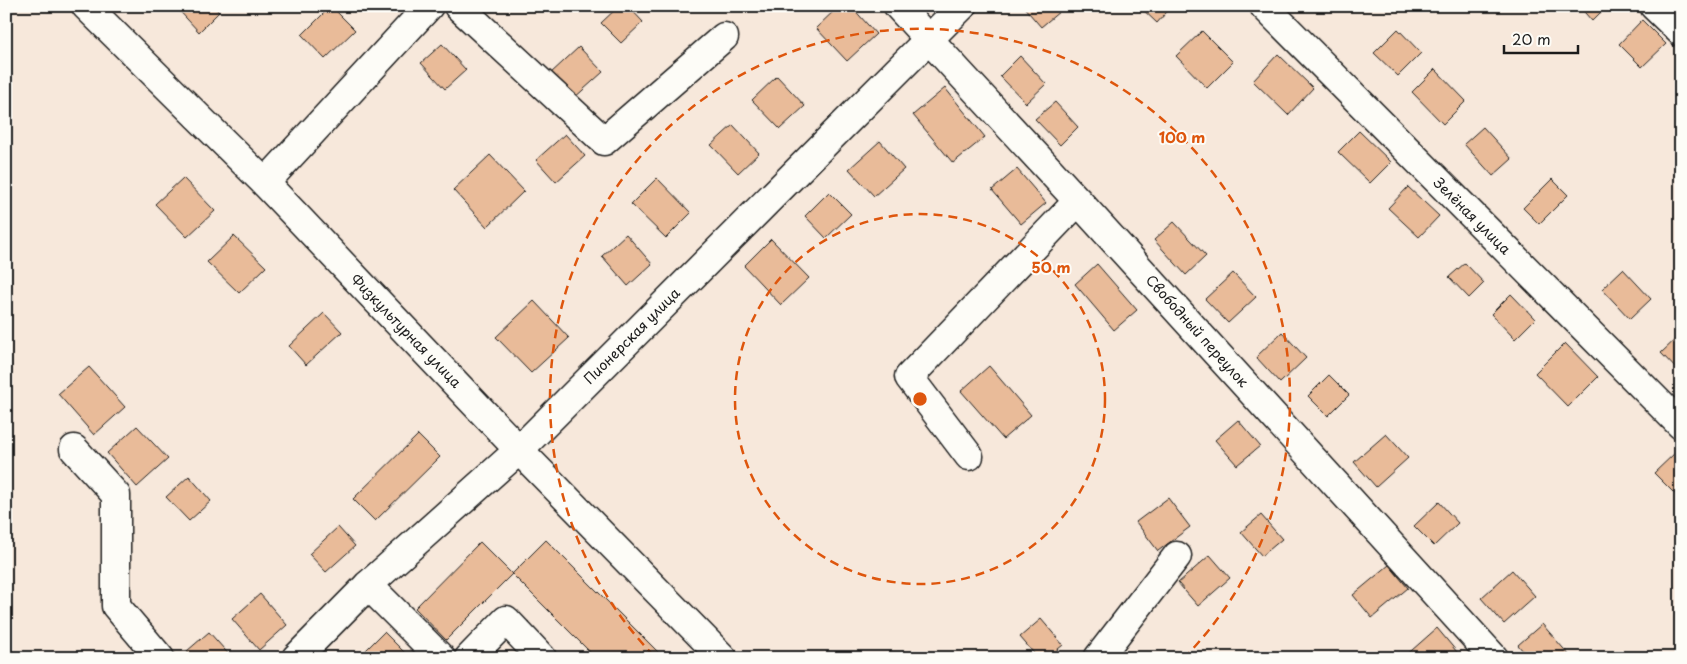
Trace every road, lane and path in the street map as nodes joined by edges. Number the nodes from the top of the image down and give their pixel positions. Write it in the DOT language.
graph roads {
  1 [pos="86,6"];
  2 [pos="429,6"];
  3 [pos="458,6"];
  4 [pos="898,6"];
  5 [pos="962,6"];
  6 [pos="1264,6"];
  7 [pos="1654,6"];
  8 [pos="1681,32"];
  9 [pos="724,37"];
  10 [pos="928,39"];
  11 [pos="265,183"];
  12 [pos="1078,201"];
  13 [pos="1681,425"];
  14 [pos="74,449"];
  15 [pos="518,450"];
  16 [pos="969,456"];
  17 [pos="1177,556"];
  18 [pos="368,586"];
  19 [pos="160,658"];
  20 [pos="296,658"];
  21 [pos="441,658"];
  22 [pos="469,658"];
  23 [pos="542,658"];
  24 [pos="723,658"];
  25 [pos="1098,658"];
  26 [pos="1494,658"];
  1 -- 11 [label="street, Физкультурная улица"];
  2 -- 11 [label="street"];
  3 -- 9 [label="street"];
  4 -- 10 [label="street, Свободный переулок"];
  5 -- 10 [label="street, Пионерская улица"];
  6 -- 13 [label="street, Зелёная улица"];
  7 -- 8 [label="street"];
  10 -- 12 [label="street, Свободный переулок"];
  10 -- 15 [label="street, Пионерская улица"];
  11 -- 15 [label="street, Физкультурная улица"];
  12 -- 16 [label="street"];
  12 -- 26 [label="street, Свободный переулок"];
  14 -- 19 [label="street"];
  15 -- 18 [label="street, Пионерская улица"];
  15 -- 24 [label="street, Физкультурная улица"];
  17 -- 25 [label="street"];
  18 -- 20 [label="street, Пионерская улица"];
  18 -- 21 [label="street"];
  22 -- 23 [label="street"];
}
